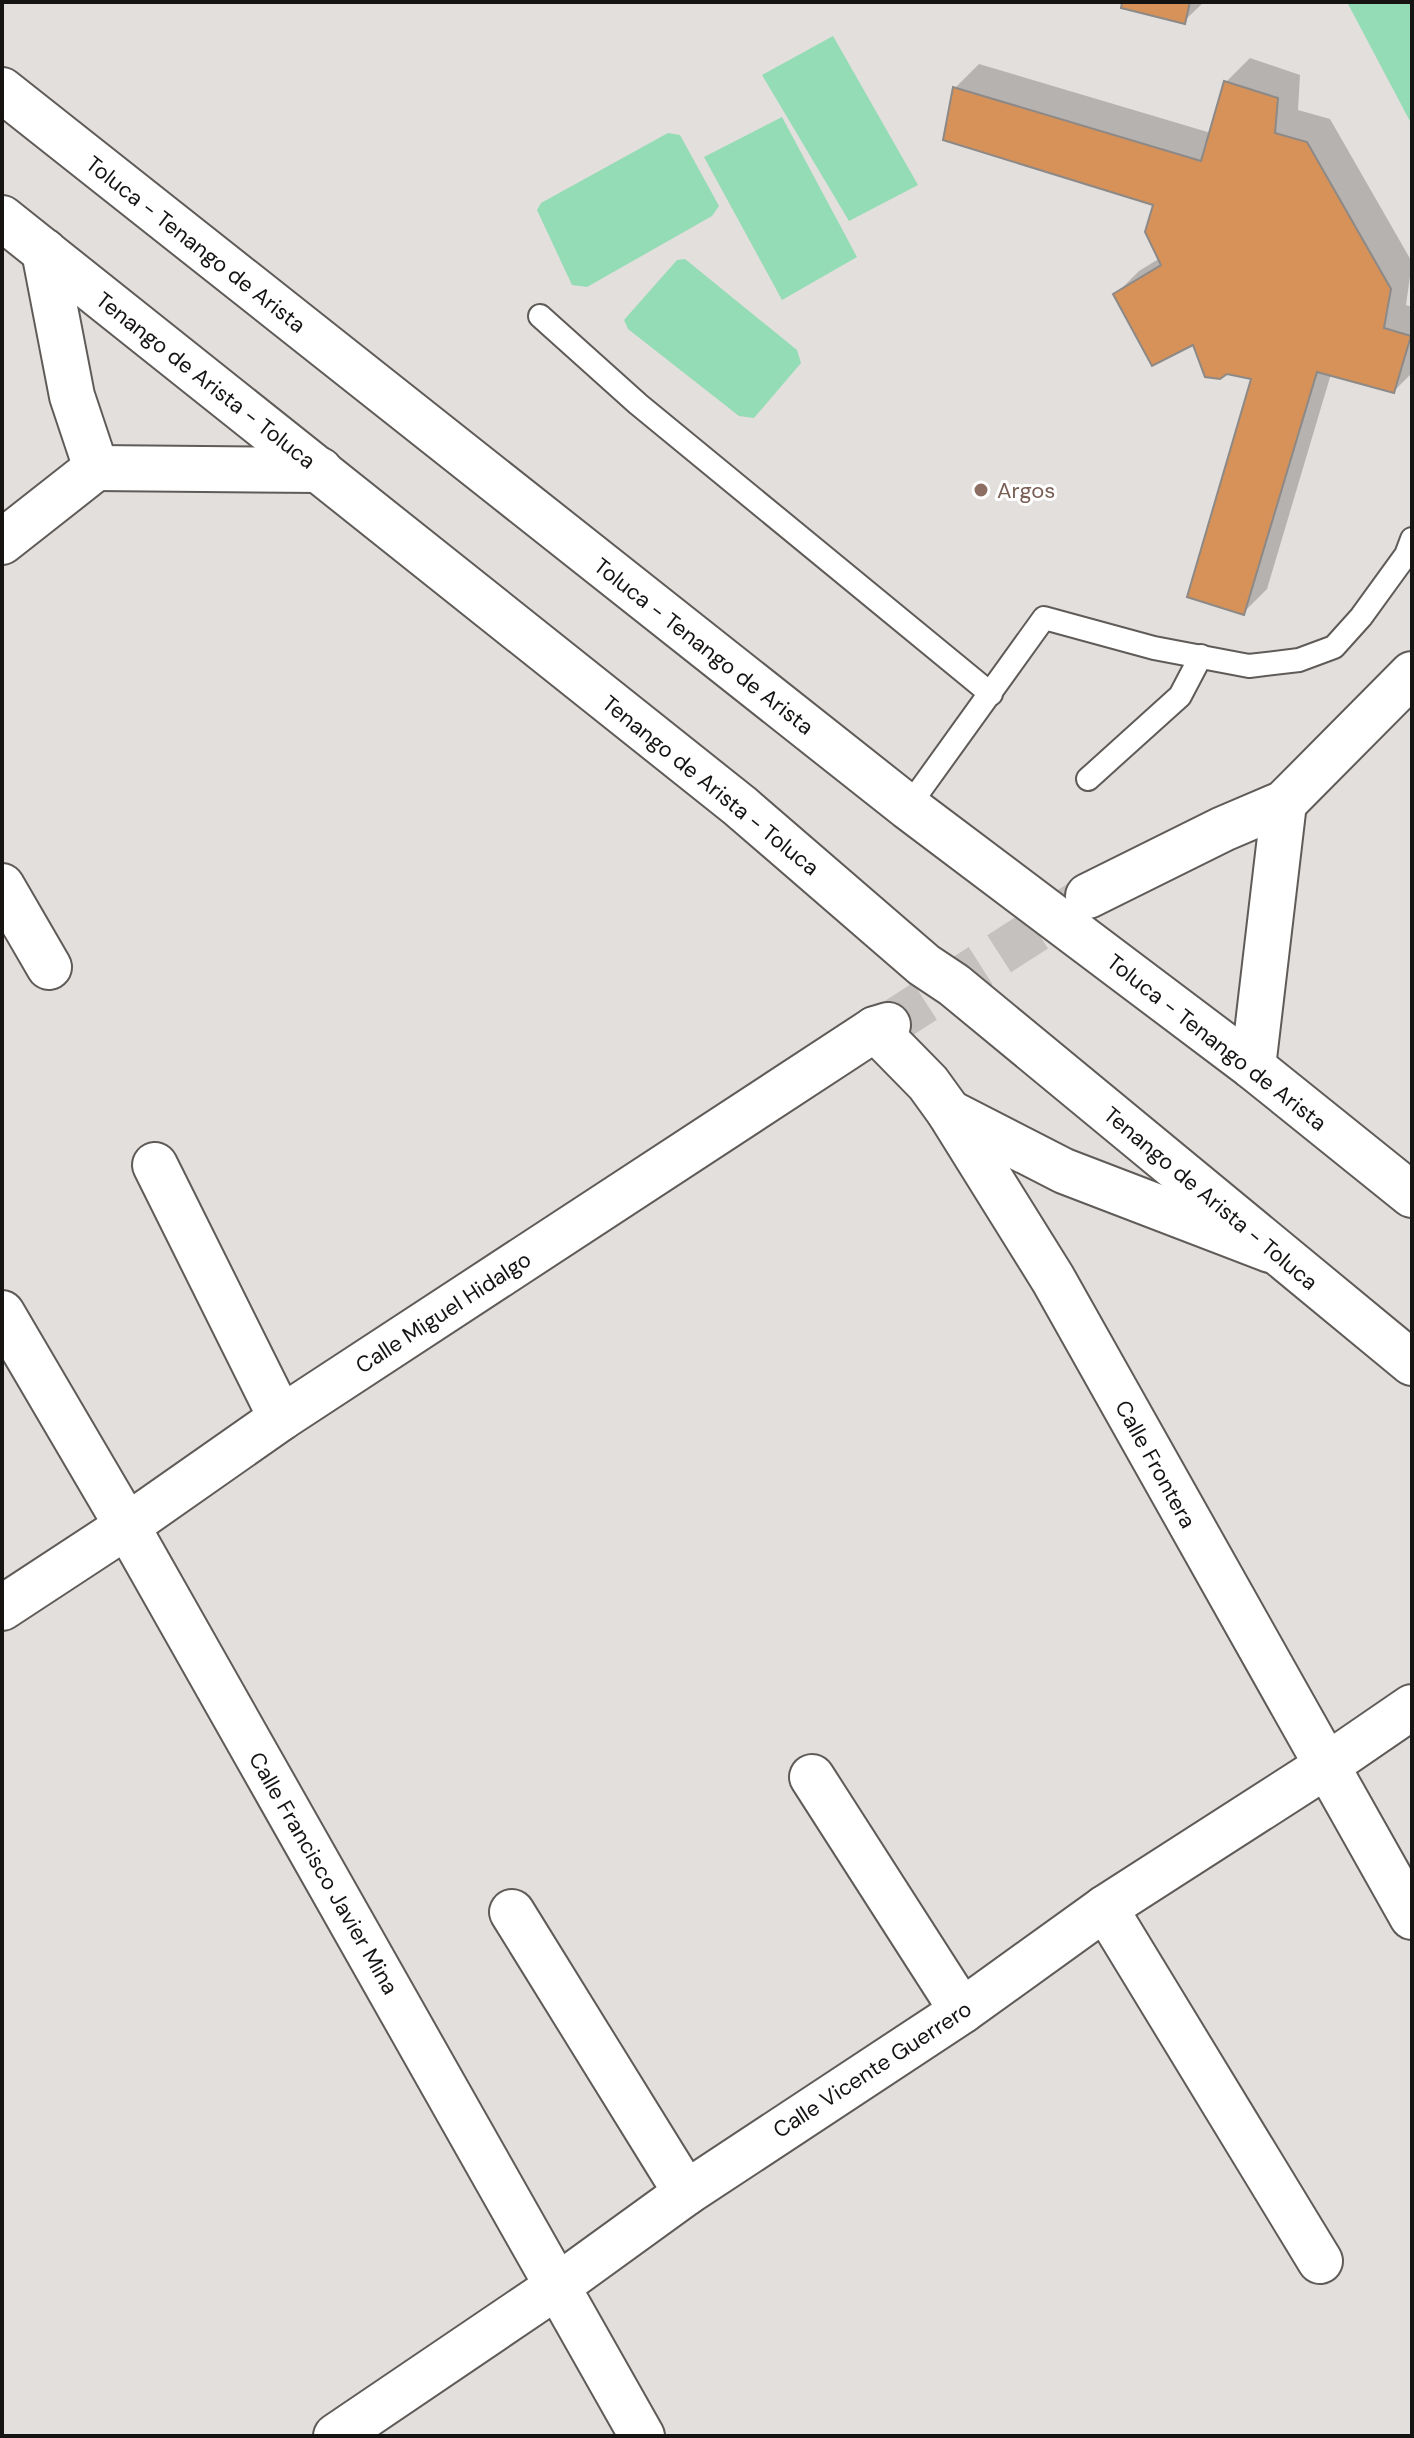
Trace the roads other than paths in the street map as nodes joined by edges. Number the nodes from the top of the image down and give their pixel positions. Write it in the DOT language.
graph roads {
  1 [pos="2,90"];
  2 [pos="2,218"];
  3 [pos="44,251"];
  4 [pos="540,316"];
  5 [pos="96,468"];
  6 [pos="320,470"];
  7 [pos="1412,539"];
  8 [pos="2,542"];
  9 [pos="1201,656"];
  10 [pos="1412,674"];
  11 [pos="991,694"];
  12 [pos="1088,779"];
  13 [pos="1284,803"];
  14 [pos="908,807"];
  15 [pos="2,886"];
  16 [pos="1088,896"];
  17 [pos="49,967"];
  18 [pos="882,1027"];
  19 [pos="1253,1067"];
  20 [pos="949,1112"];
  21 [pos="155,1165"];
  22 [pos="1412,1195"];
  23 [pos="1279,1254"];
  24 [pos="2,1313"];
  25 [pos="1412,1363"];
  26 [pos="281,1418"];
  27 [pos="127,1526"];
  28 [pos="2,1608"];
  29 [pos="1412,1707"];
  30 [pos="1326,1766"];
  31 [pos="812,1777"];
  32 [pos="1105,1908"];
  33 [pos="512,1912"];
  34 [pos="1412,1917"];
  35 [pos="962,2011"];
  36 [pos="686,2193"];
  37 [pos="1320,2261"];
  38 [pos="559,2285"];
  39 [pos="336,2436"];
  40 [pos="642,2436"];
  1 -- 14 [label="main road, Toluca - Tenango de Arista"];
  2 -- 3 [label="main road, Tenango de Arista - Toluca"];
  3 -- 5 [label="main road"];
  3 -- 6 [label="main road, Tenango de Arista - Toluca"];
  4 -- 11 [label="lane"];
  5 -- 6 [label="main road"];
  5 -- 8 [label="main road"];
  6 -- 23 [label="main road, Tenango de Arista - Toluca"];
  7 -- 9 [label="lane"];
  9 -- 11 [label="lane"];
  9 -- 12 [label="lane"];
  10 -- 13 [label="main road"];
  11 -- 14 [label="lane"];
  13 -- 16 [label="main road"];
  13 -- 19 [label="main road"];
  14 -- 19 [label="main road, Toluca - Tenango de Arista"];
  15 -- 17 [label="main road"];
  18 -- 20 [label="main road, Calle Frontera"];
  18 -- 26 [label="main road, Calle Miguel Hidalgo"];
  19 -- 22 [label="main road, Toluca - Tenango de Arista"];
  20 -- 23 [label="main road"];
  20 -- 30 [label="main road, Calle Frontera"];
  21 -- 26 [label="main road"];
  23 -- 25 [label="main road, Tenango de Arista - Toluca"];
  24 -- 27 [label="main road, Calle Francisco Javier Mina"];
  26 -- 27 [label="main road, Calle Miguel Hidalgo"];
  27 -- 28 [label="main road, Calle Miguel Hidalgo"];
  27 -- 38 [label="main road, Calle Francisco Javier Mina"];
  29 -- 30 [label="main road, Calle Vicente Guerrero"];
  30 -- 32 [label="main road, Calle Vicente Guerrero"];
  30 -- 34 [label="main road, Calle Frontera"];
  31 -- 35 [label="main road"];
  32 -- 35 [label="main road, Calle Vicente Guerrero"];
  32 -- 37 [label="main road"];
  33 -- 36 [label="main road"];
  35 -- 36 [label="main road, Calle Vicente Guerrero"];
  36 -- 38 [label="main road, Calle Vicente Guerrero"];
  38 -- 39 [label="main road, Calle Vicente Guerrero"];
  38 -- 40 [label="main road, Calle Francisco Javier Mina"];
}
